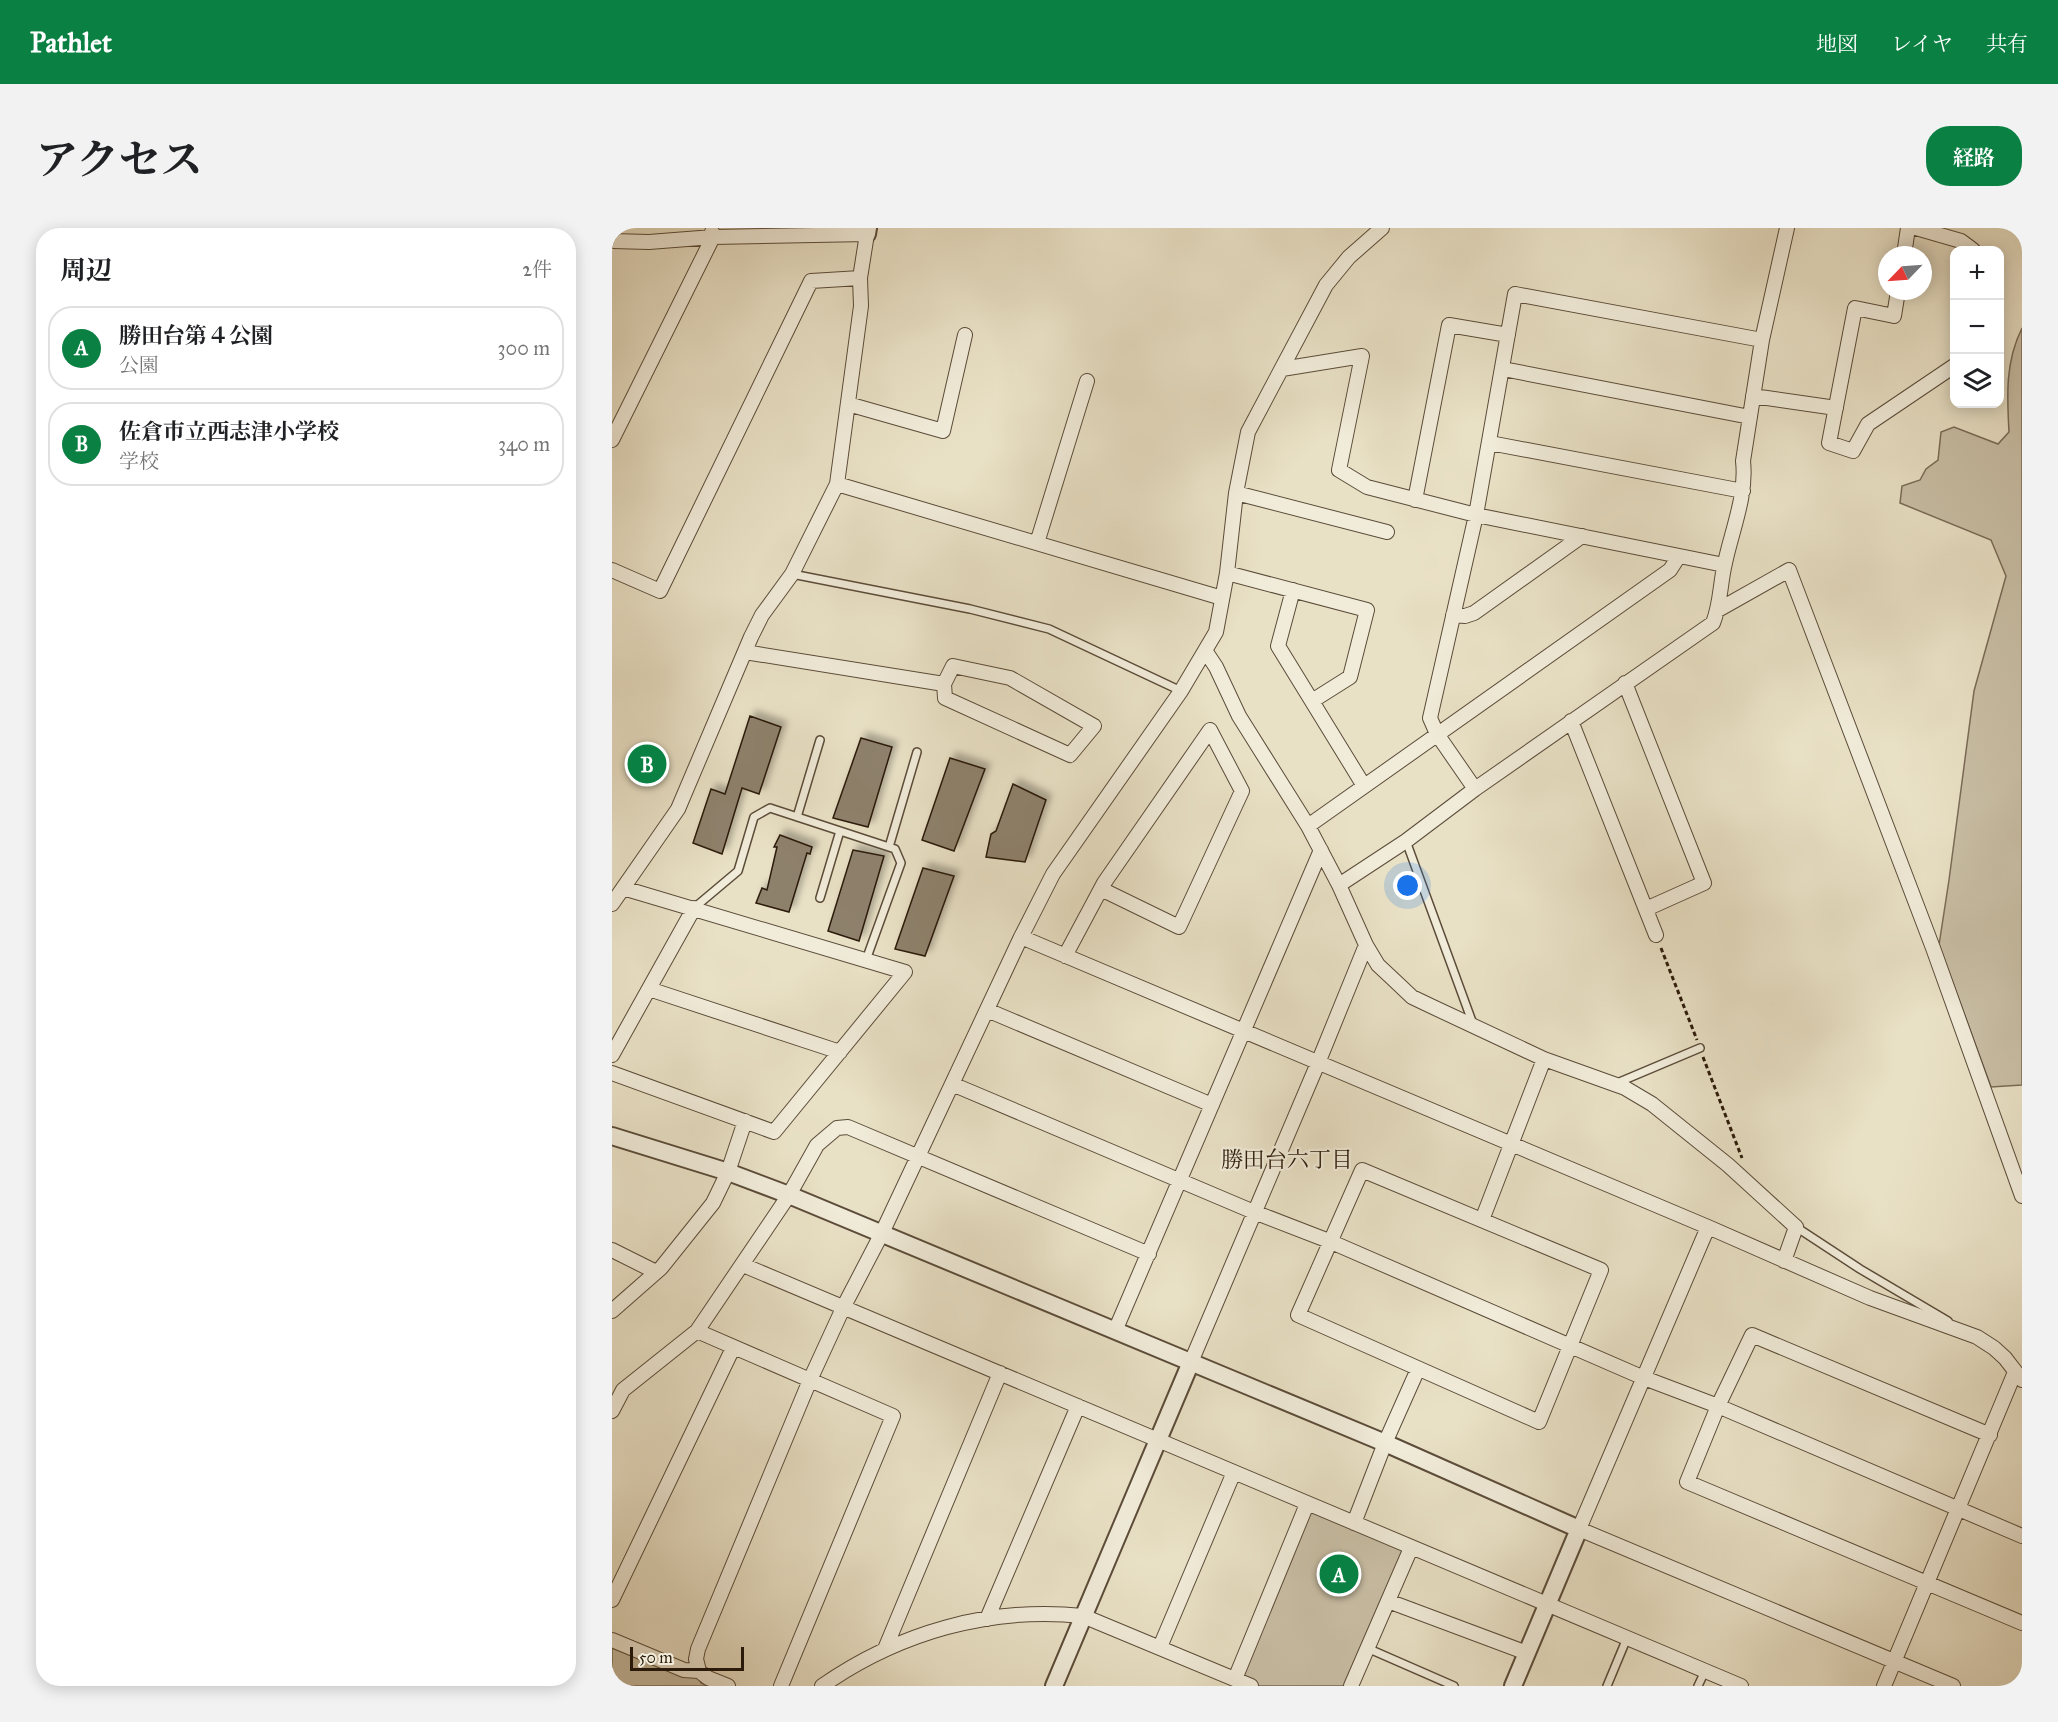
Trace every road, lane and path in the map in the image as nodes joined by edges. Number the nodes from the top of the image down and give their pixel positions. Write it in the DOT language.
graph roads {
  1 [pos="1382,228"];
  2 [pos="1787,228"];
  3 [pos="1908,228"];
  4 [pos="1916,228"];
  5 [pos="868,231"];
  6 [pos="712,232"];
  7 [pos="786,232"];
  8 [pos="612,241"];
  9 [pos="1905,246"];
  10 [pos="1968,246"];
  11 [pos="860,278"];
  12 [pos="1897,300"];
  13 [pos="965,335"];
  14 [pos="1508,335"];
  15 [pos="1762,340"];
  16 [pos="1282,369"];
  17 [pos="1503,369"];
  18 [pos="1950,369"];
  19 [pos="1087,381"];
  20 [pos="1753,396"];
  21 [pos="848,404"];
  22 [pos="1836,408"];
  23 [pos="1750,417"];
  24 [pos="612,440"];
  25 [pos="1490,443"];
  26 [pos="837,484"];
  27 [pos="1743,491"];
  28 [pos="1236,493"];
  29 [pos="1415,500"];
  30 [pos="1476,515"];
  31 [pos="1387,532"];
  32 [pos="1582,536"];
  33 [pos="1037,543"];
  34 [pos="1679,556"];
  35 [pos="1724,565"];
  36 [pos="612,570"];
  37 [pos="1227,573"];
  38 [pos="792,574"];
  39 [pos="1293,590"];
  40 [pos="1222,598"];
  41 [pos="1718,610"];
  42 [pos="1453,615"];
  43 [pos="745,652"];
  44 [pos="1206,652"];
  45 [pos="1625,683"];
  46 [pos="944,684"];
  47 [pos="1181,691"];
  48 [pos="1312,700"];
  49 [pos="1571,721"];
  50 [pos="1437,734"];
  51 [pos="820,741"];
  52 [pos="917,752"];
  53 [pos="1364,786"];
  54 [pos="1475,789"];
  55 [pos="797,817"];
  56 [pos="1308,826"];
  57 [pos="840,831"];
  58 [pos="1406,841"];
  59 [pos="889,847"];
  60 [pos="1322,850"];
  61 [pos="1339,885"];
  62 [pos="623,888"];
  63 [pos="1101,889"];
  64 [pos="820,898"];
  65 [pos="612,904"];
  66 [pos="694,908"];
  67 [pos="1646,909"];
  68 [pos="1656,935"];
  69 [pos="1021,937"];
  70 [pos="1366,945"];
  71 [pos="1065,956"];
  72 [pos="866,960"];
  73 [pos="649,989"];
  74 [pos="987,1010"];
  75 [pos="1474,1026"];
  76 [pos="1243,1030"];
  77 [pos="1700,1048"];
  78 [pos="840,1052"];
  79 [pos="612,1054"];
  80 [pos="1544,1059"];
  81 [pos="1318,1063"];
  82 [pos="612,1073"];
  83 [pos="952,1084"];
  84 [pos="1614,1084"];
  85 [pos="1212,1105"];
  86 [pos="745,1121"];
  87 [pos="612,1136"];
  88 [pos="1511,1144"];
  89 [pos="917,1157"];
  90 [pos="1742,1158"];
  91 [pos="728,1172"];
  92 [pos="1181,1180"];
  93 [pos="789,1195"];
  94 [pos="2022,1196"];
  95 [pos="1254,1212"];
  96 [pos="1482,1220"];
  97 [pos="1708,1227"];
  98 [pos="1796,1227"];
  99 [pos="882,1233"];
  100 [pos="1329,1242"];
  101 [pos="612,1250"];
  102 [pos="1149,1254"];
  103 [pos="1784,1261"];
  104 [pos="743,1265"];
  105 [pos="656,1272"];
  106 [pos="844,1306"];
  107 [pos="612,1311"];
  108 [pos="697,1331"];
  109 [pos="1115,1331"];
  110 [pos="1977,1337"];
  111 [pos="1570,1344"];
  112 [pos="733,1348"];
  113 [pos="1191,1362"];
  114 [pos="1418,1369"];
  115 [pos="1000,1373"];
  116 [pos="2019,1376"];
  117 [pos="1644,1378"];
  118 [pos="810,1380"];
  119 [pos="1078,1406"];
  120 [pos="1718,1406"];
  121 [pos="612,1411"];
  122 [pos="1990,1435"];
  123 [pos="1158,1440"];
  124 [pos="1385,1443"];
  125 [pos="1234,1472"];
  126 [pos="1307,1504"];
  127 [pos="1957,1510"];
  128 [pos="1354,1522"];
  129 [pos="1579,1529"];
  130 [pos="2022,1536"];
  131 [pos="1411,1548"];
  132 [pos="1928,1583"];
  133 [pos="612,1600"];
  134 [pos="1388,1601"];
  135 [pos="1547,1605"];
  136 [pos="1083,1616"];
  137 [pos="987,1619"];
  138 [pos="2022,1623"];
  139 [pos="1627,1638"];
  140 [pos="612,1640"];
  141 [pos="1160,1647"];
  142 [pos="1367,1648"];
  143 [pos="885,1649"];
  144 [pos="1527,1653"];
  145 [pos="1895,1662"];
  146 [pos="699,1671"];
  147 [pos="1705,1671"];
  148 [pos="1235,1679"];
  149 [pos="728,1686"];
  150 [pos="781,1686"];
  151 [pos="822,1686"];
  152 [pos="1054,1686"];
  153 [pos="1251,1686"];
  154 [pos="1351,1686"];
  155 [pos="1454,1686"];
  156 [pos="1513,1686"];
  157 [pos="1607,1686"];
  158 [pos="1698,1686"];
  159 [pos="1741,1686"];
  160 [pos="1884,1686"];
  161 [pos="1953,1686"];
  1 -- 16 [label="street"];
  2 -- 15 [label="street"];
  3 -- 9 [label="street"];
  4 -- 10 [label="street"];
  5 -- 7 [label="street"];
  5 -- 11 [label="street"];
  6 -- 7 [label="street"];
  6 -- 8 [label="street"];
  6 -- 24 [label="street"];
  11 -- 21 [label="street"];
  11 -- 36 [label="street"];
  12 -- 22 [label="street"];
  13 -- 21 [label="street"];
  14 -- 15 [label="street"];
  14 -- 17 [label="street"];
  14 -- 29 [label="street"];
  15 -- 20 [label="street"];
  16 -- 28 [label="street"];
  16 -- 29 [label="street"];
  17 -- 23 [label="street"];
  17 -- 25 [label="street"];
  18 -- 22 [label="street"];
  19 -- 33 [label="street"];
  20 -- 22 [label="street"];
  20 -- 23 [label="street"];
  21 -- 26 [label="street"];
  23 -- 27 [label="street"];
  25 -- 27 [label="street"];
  25 -- 30 [label="street"];
  26 -- 33 [label="street"];
  26 -- 38 [label="street"];
  27 -- 35 [label="street"];
  28 -- 31 [label="street"];
  28 -- 37 [label="street"];
  29 -- 30 [label="street"];
  30 -- 32 [label="street"];
  30 -- 42 [label="street"];
  32 -- 34 [label="street"];
  32 -- 42 [label="street"];
  33 -- 40 [label="street"];
  34 -- 35 [label="street"];
  34 -- 50 [label="street"];
  35 -- 41 [label="street"];
  37 -- 39 [label="street"];
  37 -- 40 [label="street"];
  38 -- 43 [label="street"];
  38 -- 47 [label="lane"];
  39 -- 48 [label="street"];
  39 -- 48 [label="street"];
  40 -- 44 [label="street"];
  41 -- 45 [label="street"];
  41 -- 94 [label="street"];
  42 -- 50 [label="street"];
  43 -- 46 [label="street"];
  43 -- 62 [label="street"];
  44 -- 47 [label="street"];
  44 -- 56 [label="street"];
  45 -- 49 [label="street"];
  45 -- 67 [label="street"];
  46 -- 46 [label="street"];
  47 -- 69 [label="street"];
  48 -- 53 [label="street"];
  49 -- 54 [label="street"];
  49 -- 67 [label="street"];
  50 -- 53 [label="street"];
  50 -- 54 [label="street"];
  51 -- 55 [label="lane"];
  52 -- 59 [label="lane"];
  53 -- 56 [label="street"];
  54 -- 58 [label="street"];
  55 -- 57 [label="lane"];
  55 -- 66 [label="lane"];
  56 -- 60 [label="street"];
  57 -- 59 [label="lane"];
  57 -- 64 [label="lane"];
  58 -- 61 [label="street"];
  58 -- 75 [label="lane"];
  59 -- 72 [label="lane"];
  60 -- 61 [label="street"];
  60 -- 76 [label="street"];
  61 -- 70 [label="street"];
  62 -- 65 [label="street"];
  62 -- 66 [label="street"];
  63 -- 63 [label="street"];
  63 -- 71 [label="street"];
  66 -- 72 [label="street"];
  66 -- 73 [label="street"];
  67 -- 68 [label="street"];
  68 -- 77 [label="path"];
  69 -- 71 [label="street"];
  69 -- 74 [label="street"];
  70 -- 75 [label="street"];
  70 -- 81 [label="street"];
  71 -- 76 [label="street"];
  72 -- 78 [label="street"];
  73 -- 78 [label="street"];
  73 -- 79 [label="street"];
  74 -- 83 [label="street"];
  74 -- 85 [label="street"];
  75 -- 80 [label="street"];
  76 -- 81 [label="street"];
  76 -- 85 [label="street"];
  77 -- 84 [label="lane"];
  77 -- 90 [label="path"];
  78 -- 86 [label="street"];
  80 -- 84 [label="street"];
  80 -- 88 [label="street"];
  81 -- 88 [label="street"];
  81 -- 95 [label="street"];
  82 -- 86 [label="street"];
  83 -- 89 [label="street"];
  83 -- 92 [label="street"];
  84 -- 98 [label="street"];
  85 -- 92 [label="street"];
  86 -- 91 [label="street"];
  87 -- 91 [label="street"];
  88 -- 96 [label="street"];
  88 -- 97 [label="street"];
  89 -- 93 [label="street"];
  89 -- 99 [label="street"];
  89 -- 102 [label="street"];
  91 -- 93 [label="street"];
  91 -- 105 [label="street"];
  92 -- 95 [label="street"];
  92 -- 102 [label="street"];
  93 -- 99 [label="street"];
  93 -- 104 [label="street"];
  95 -- 100 [label="street"];
  95 -- 113 [label="street"];
  96 -- 100 [label="street"];
  96 -- 111 [label="street"];
  97 -- 103 [label="street"];
  97 -- 117 [label="street"];
  98 -- 103 [label="street"];
  98 -- 110 [label="lane"];
  99 -- 106 [label="street"];
  99 -- 109 [label="street"];
  100 -- 111 [label="street"];
  100 -- 114 [label="street"];
  101 -- 105 [label="street"];
  102 -- 109 [label="street"];
  103 -- 110 [label="street"];
  104 -- 106 [label="street"];
  104 -- 108 [label="street"];
  105 -- 107 [label="street"];
  106 -- 115 [label="street"];
  106 -- 118 [label="street"];
  108 -- 112 [label="street"];
  108 -- 121 [label="street"];
  109 -- 113 [label="street"];
  110 -- 116 [label="street"];
  111 -- 114 [label="street"];
  111 -- 117 [label="street"];
  112 -- 118 [label="street"];
  112 -- 133 [label="street"];
  113 -- 123 [label="street"];
  113 -- 124 [label="street"];
  114 -- 124 [label="street"];
  115 -- 119 [label="street"];
  115 -- 143 [label="street"];
  116 -- 122 [label="street"];
  117 -- 120 [label="street"];
  117 -- 129 [label="street"];
  118 -- 146 [label="street"];
  118 -- 150 [label="street"];
  119 -- 123 [label="street"];
  119 -- 137 [label="street"];
  120 -- 122 [label="street"];
  120 -- 127 [label="street"];
  120 -- 132 [label="street"];
  122 -- 127 [label="street"];
  123 -- 125 [label="street"];
  123 -- 136 [label="street"];
  124 -- 128 [label="street"];
  124 -- 129 [label="street"];
  125 -- 126 [label="street"];
  125 -- 141 [label="street"];
  126 -- 128 [label="street"];
  126 -- 148 [label="street"];
  127 -- 130 [label="street"];
  127 -- 132 [label="street"];
  128 -- 131 [label="street"];
  129 -- 135 [label="street"];
  129 -- 145 [label="street"];
  131 -- 134 [label="street"];
  131 -- 135 [label="street"];
  132 -- 138 [label="street"];
  132 -- 145 [label="street"];
  134 -- 142 [label="street"];
  134 -- 144 [label="street"];
  135 -- 139 [label="street"];
  135 -- 144 [label="street"];
  136 -- 137 [label="street"];
  136 -- 141 [label="street"];
  136 -- 152 [label="street"];
  137 -- 143 [label="street"];
  139 -- 147 [label="street"];
  139 -- 157 [label="lane"];
  140 -- 146 [label="street"];
  141 -- 148 [label="street"];
  142 -- 154 [label="street"];
  142 -- 155 [label="lane"];
  143 -- 151 [label="street"];
  144 -- 156 [label="street"];
  145 -- 160 [label="street"];
  145 -- 161 [label="street"];
  146 -- 149 [label="street"];
  147 -- 158 [label="lane"];
  147 -- 159 [label="street"];
  148 -- 153 [label="street"];
}
